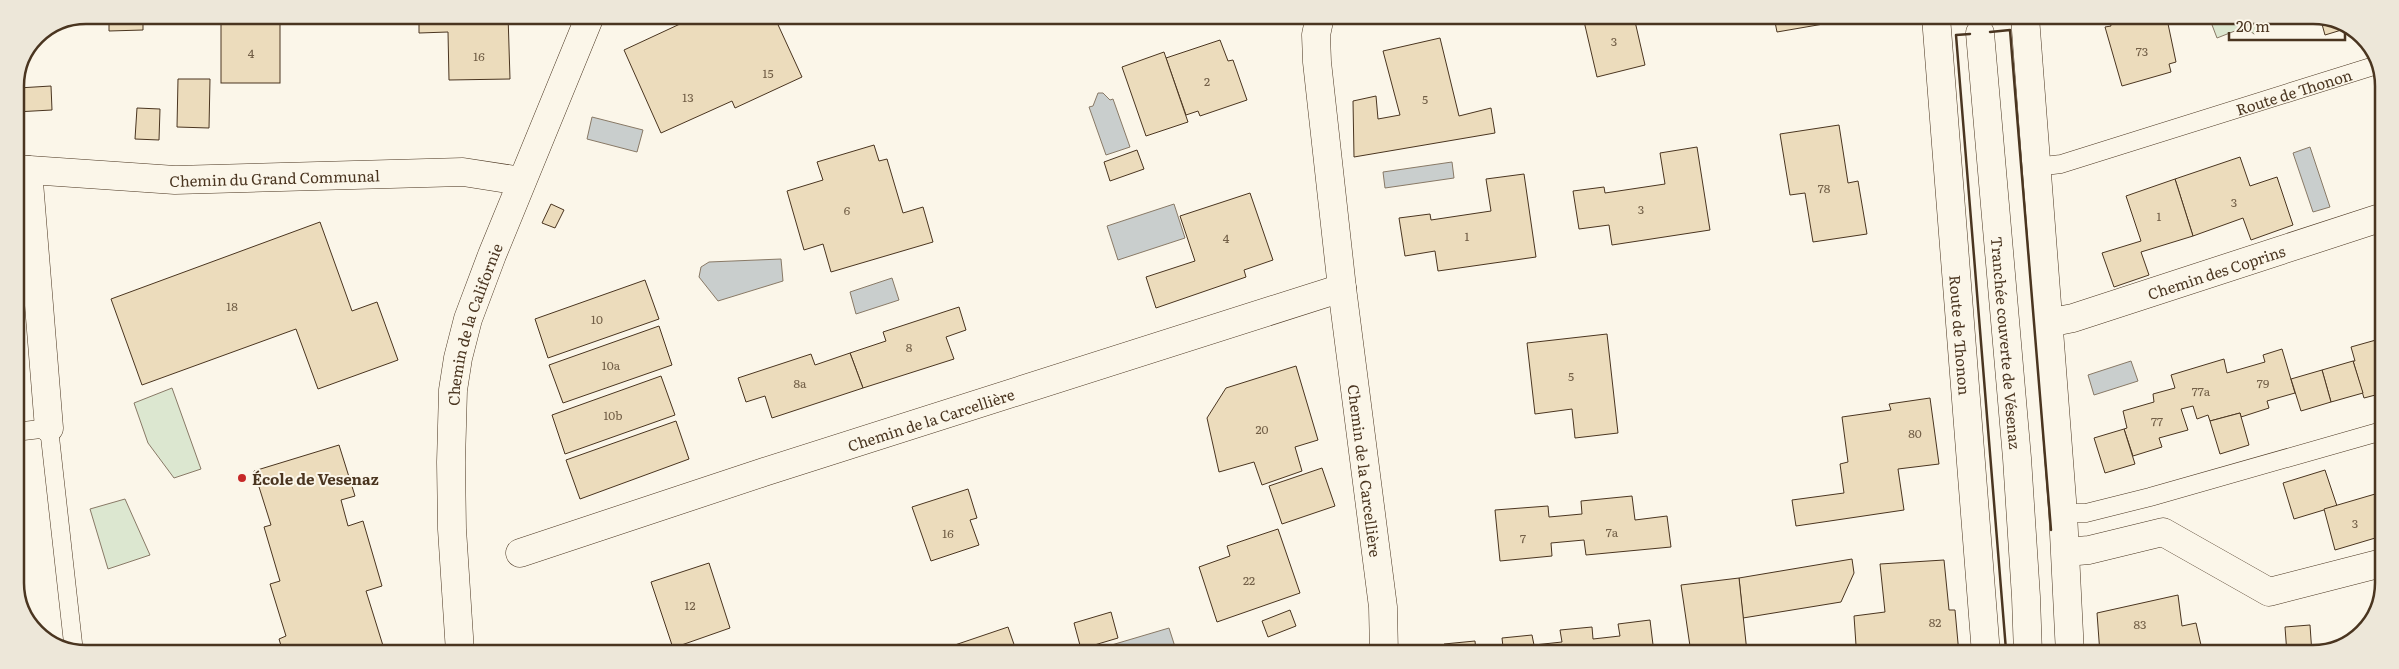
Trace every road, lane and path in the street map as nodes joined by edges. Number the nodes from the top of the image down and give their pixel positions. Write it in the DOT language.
graph roads {
  1 [pos="587,24"];
  2 [pos="1318,24"];
  3 [pos="1937,24"];
  4 [pos="2026,24"];
  5 [pos="1980,33"];
  6 [pos="2372,67"];
  7 [pos="2036,167"];
  8 [pos="24,170"];
  9 [pos="521,181"];
  10 [pos="24,198"];
  11 [pos="2375,220"];
  12 [pos="1342,288"];
  13 [pos="2048,323"];
  14 [pos="49,428"];
  15 [pos="24,431"];
  16 [pos="2375,433"];
  17 [pos="2063,513"];
  18 [pos="2066,552"];
  19 [pos="520,553"];
  20 [pos="2375,565"];
  21 [pos="73,644"];
  22 [pos="460,645"];
  23 [pos="1384,645"];
  24 [pos="1985,645"];
  25 [pos="2028,645"];
  26 [pos="2070,645"];
  1 -- 9 [label="street, Chemin de la Californie"];
  2 -- 12 [label="street, Chemin de la Carcellière"];
  3 -- 24 [label="street, Route de Thonon"];
  4 -- 7 [label="street"];
  5 -- 25 [label="street, Tranchée couverte de Vésenaz"];
  6 -- 7 [label="lane, Route de Thonon"];
  7 -- 13 [label="street"];
  8 -- 9 [label="street, Chemin du Grand Communal"];
  9 -- 22 [label="street, Chemin de la Californie"];
  10 -- 14 [label="street, Chemin du Grand Communal"];
  11 -- 13 [label="street, Chemin des Coprins"];
  12 -- 19 [label="street, Chemin de la Carcellière"];
  12 -- 23 [label="street, Chemin de la Carcellière"];
  13 -- 17 [label="street"];
  14 -- 15 [label="lane"];
  14 -- 21 [label="lane"];
  16 -- 17 [label="lane"];
  17 -- 18 [label="street"];
  18 -- 20 [label="street"];
  18 -- 26 [label="street"];
}
